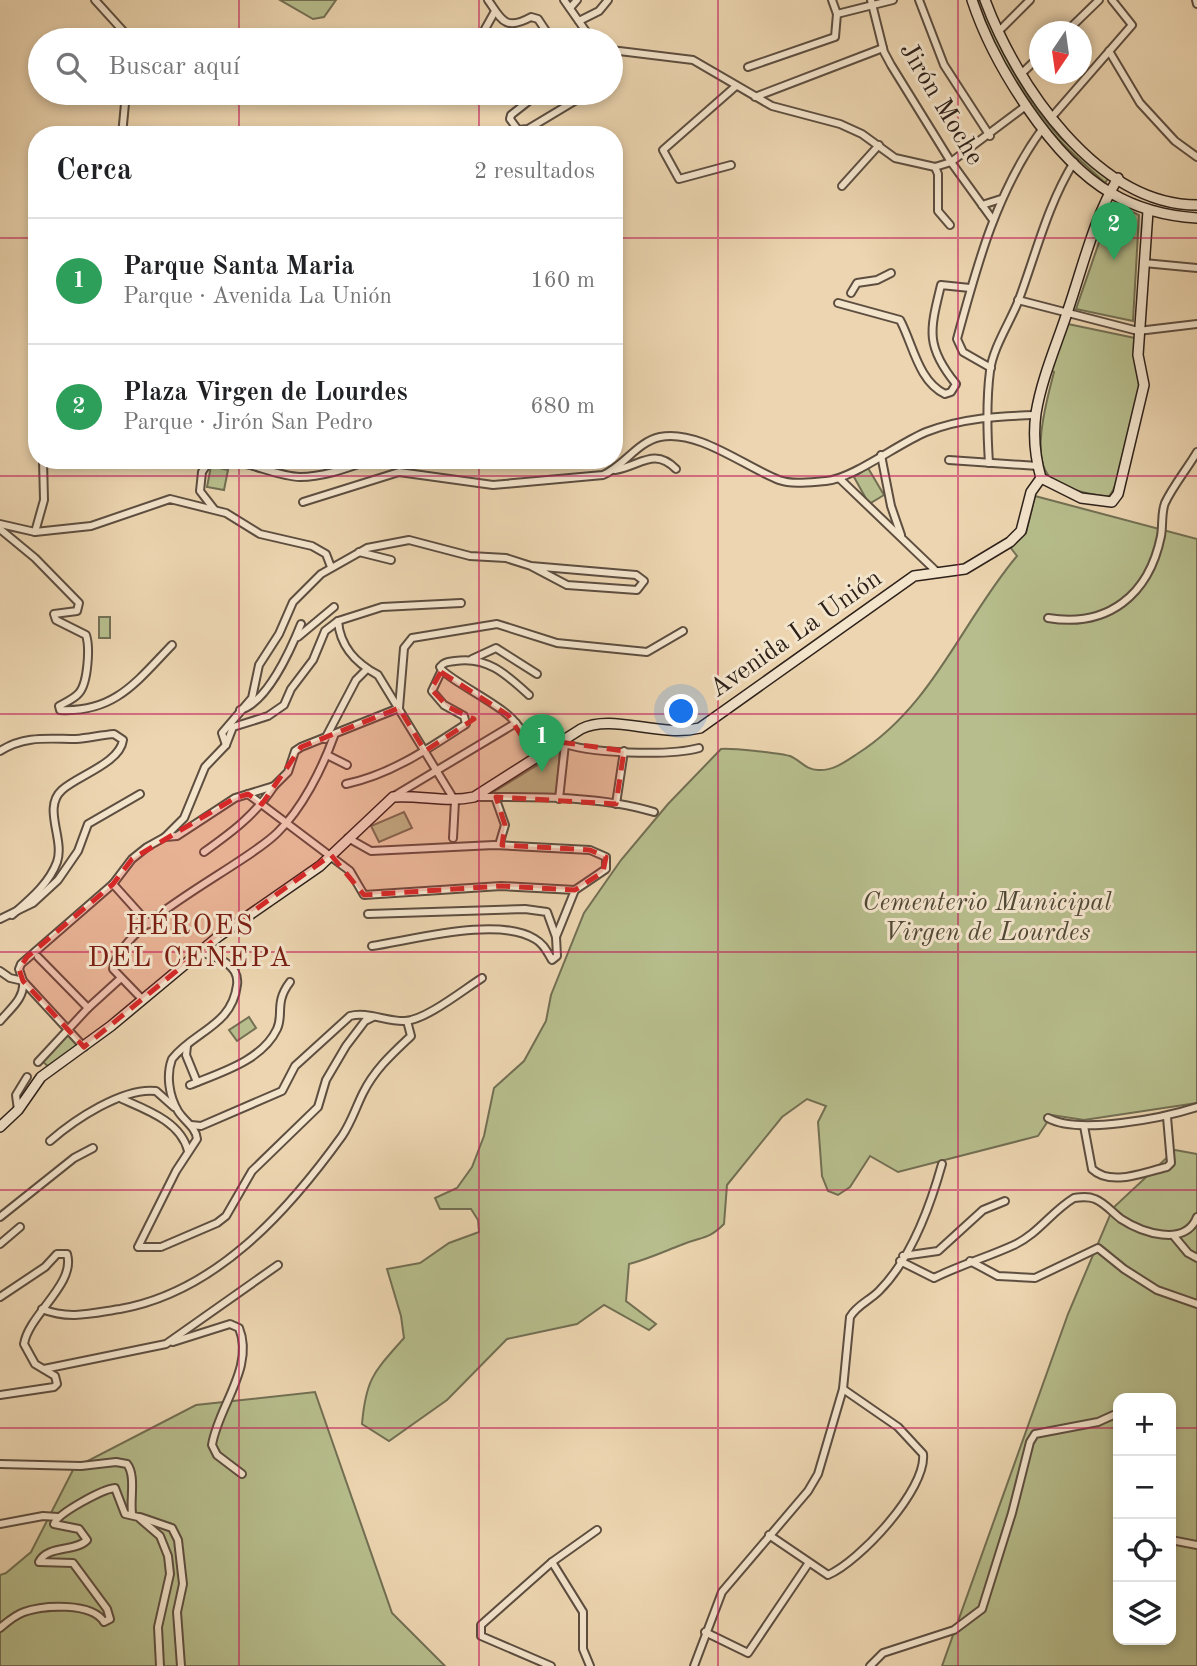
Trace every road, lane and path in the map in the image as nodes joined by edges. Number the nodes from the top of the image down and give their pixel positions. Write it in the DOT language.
graph roads {
  1 [pos="95,0"];
  2 [pos="488,0"];
  3 [pos="564,0"];
  4 [pos="577,0"];
  5 [pos="608,0"];
  6 [pos="832,0"];
  7 [pos="893,0"];
  8 [pos="919,0"];
  9 [pos="972,0"];
  10 [pos="985,0"];
  11 [pos="1030,0"];
  12 [pos="1099,0"];
  13 [pos="1112,0"];
  14 [pos="872,3"];
  15 [pos="570,8"];
  16 [pos="494,13"];
  17 [pos="837,14"];
  18 [pos="579,21"];
  19 [pos="1077,21"];
  20 [pos="120,28"];
  21 [pos="486,28"];
  22 [pos="544,28"];
  23 [pos="584,28"];
  24 [pos="999,31"];
  25 [pos="883,48"];
  26 [pos="623,51"];
  27 [pos="1109,51"];
  28 [pos="1029,66"];
  29 [pos="748,67"];
  30 [pos="1021,74"];
  31 [pos="736,86"];
  32 [pos="755,97"];
  33 [pos="1027,104"];
  34 [pos="125,105"];
  35 [pos="524,105"];
  36 [pos="568,105"];
  37 [pos="1050,119"];
  38 [pos="123,126"];
  39 [pos="516,126"];
  40 [pos="532,126"];
  41 [pos="1043,128"];
  42 [pos="990,136"];
  43 [pos="879,145"];
  44 [pos="1197,157"];
  45 [pos="951,162"];
  46 [pos="1074,162"];
  47 [pos="731,165"];
  48 [pos="935,167"];
  49 [pos="1118,178"];
  50 [pos="842,186"];
  51 [pos="1110,193"];
  52 [pos="1001,199"];
  53 [pos="982,205"];
  54 [pos="1197,205"];
  55 [pos="1148,211"];
  56 [pos="1197,218"];
  57 [pos="993,220"];
  58 [pos="950,225"];
  59 [pos="1144,263"];
  60 [pos="1197,268"];
  61 [pos="891,273"];
  62 [pos="971,288"];
  63 [pos="852,293"];
  64 [pos="1018,300"];
  65 [pos="838,303"];
  66 [pos="1067,314"];
  67 [pos="1197,324"];
  68 [pos="1138,331"];
  69 [pos="990,368"];
  70 [pos="1036,415"];
  71 [pos="986,418"];
  72 [pos="1197,452"];
  73 [pos="881,455"];
  74 [pos="949,460"];
  75 [pos="623,463"];
  76 [pos="989,463"];
  77 [pos="623,466"];
  78 [pos="1038,466"];
  79 [pos="43,469"];
  80 [pos="204,469"];
  81 [pos="264,469"];
  82 [pos="342,469"];
  83 [pos="676,469"];
  84 [pos="614,470"];
  85 [pos="1041,478"];
  86 [pos="840,479"];
  87 [pos="303,502"];
  88 [pos="216,510"];
  89 [pos="0,527"];
  90 [pos="35,532"];
  91 [pos="901,537"];
  92 [pos="359,552"];
  93 [pos="391,560"];
  94 [pos="531,566"];
  95 [pos="331,567"];
  96 [pos="937,572"];
  97 [pos="461,603"];
  98 [pos="334,607"];
  99 [pos="1048,618"];
  100 [pos="338,621"];
  101 [pos="301,624"];
  102 [pos="683,631"];
  103 [pos="295,639"];
  104 [pos="172,645"];
  105 [pos="472,659"];
  106 [pos="367,669"];
  107 [pos="441,671"];
  108 [pos="537,674"];
  109 [pos="529,695"];
  110 [pos="399,708"];
  111 [pos="238,711"];
  112 [pos="516,723"];
  113 [pos="334,736"];
  114 [pos="324,740"];
  115 [pos="563,743"];
  116 [pos="226,746"];
  117 [pos="699,748"];
  118 [pos="0,751"];
  119 [pos="425,751"];
  120 [pos="624,751"];
  121 [pos="327,754"];
  122 [pos="536,758"];
  123 [pos="346,765"];
  124 [pos="436,771"];
  125 [pos="346,784"];
  126 [pos="274,786"];
  127 [pos="140,794"];
  128 [pos="248,794"];
  129 [pos="393,797"];
  130 [pos="474,797"];
  131 [pos="495,797"];
  132 [pos="559,799"];
  133 [pos="455,801"];
  134 [pos="262,804"];
  135 [pos="616,804"];
  136 [pos="654,812"];
  137 [pos="286,822"];
  138 [pos="165,837"];
  139 [pos="348,838"];
  140 [pos="453,838"];
  141 [pos="499,845"];
  142 [pos="204,852"];
  143 [pos="331,855"];
  144 [pos="113,884"];
  145 [pos="575,890"];
  146 [pos="368,914"];
  147 [pos="12,915"];
  148 [pos="0,919"];
  149 [pos="149,924"];
  150 [pos="556,937"];
  151 [pos="372,946"];
  152 [pos="200,952"];
  153 [pos="38,957"];
  154 [pos="0,971"];
  155 [pos="121,978"];
  156 [pos="482,978"];
  157 [pos="23,981"];
  158 [pos="290,982"];
  159 [pos="142,999"];
  160 [pos="88,1008"];
  161 [pos="373,1017"];
  162 [pos="0,1021"];
  163 [pos="407,1021"];
  164 [pos="67,1029"];
  165 [pos="187,1046"];
  166 [pos="85,1047"];
  167 [pos="38,1062"];
  168 [pos="27,1077"];
  169 [pos="122,1099"];
  170 [pos="1197,1107"];
  171 [pos="18,1110"];
  172 [pos="178,1111"];
  173 [pos="1167,1117"];
  174 [pos="1048,1118"];
  175 [pos="190,1124"];
  176 [pos="1084,1126"];
  177 [pos="0,1127"];
  178 [pos="50,1141"];
  179 [pos="93,1148"];
  180 [pos="188,1150"];
  181 [pos="942,1164"];
  182 [pos="1005,1200"];
  183 [pos="0,1217"];
  184 [pos="1197,1217"];
  185 [pos="20,1227"];
  186 [pos="1173,1235"];
  187 [pos="0,1244"];
  188 [pos="1197,1258"];
  189 [pos="902,1259"];
  190 [pos="970,1261"];
  191 [pos="278,1265"];
  192 [pos="0,1297"];
  193 [pos="1197,1304"];
  194 [pos="42,1309"];
  195 [pos="166,1344"];
  196 [pos="44,1369"];
  197 [pos="843,1388"];
  198 [pos="0,1395"];
  199 [pos="1113,1415"];
  200 [pos="0,1464"];
  201 [pos="242,1474"];
  202 [pos="135,1515"];
  203 [pos="58,1517"];
  204 [pos="0,1524"];
  205 [pos="597,1530"];
  206 [pos="769,1535"];
  207 [pos="1176,1541"];
  208 [pos="1197,1545"];
  209 [pos="552,1562"];
  210 [pos="808,1564"];
  211 [pos="0,1628"];
  212 [pos="705,1632"];
  213 [pos="160,1666"];
  214 [pos="181,1666"];
  215 [pos="551,1666"];
  216 [pos="590,1666"];
  217 [pos="694,1666"];
  218 [pos="870,1666"];
  1 -- 20 [label="street"];
  2 -- 16 [label="street"];
  3 -- 15 [label="street"];
  4 -- 15 [label="street"];
  5 -- 18 [label="street"];
  6 -- 17 [label="street"];
  7 -- 14 [label="street"];
  8 -- 42 [label="street"];
  9 -- 33 [label="main road"];
  10 -- 24 [label="main road"];
  11 -- 24 [label="street"];
  12 -- 19 [label="street"];
  13 -- 27 [label="street"];
  14 -- 17 [label="street"];
  14 -- 25 [label="street, Jirón Moche"];
  15 -- 18 [label="street"];
  16 -- 21 [label="street"];
  16 -- 22 [label="street"];
  17 -- 29 [label="street"];
  18 -- 23 [label="street"];
  24 -- 30 [label="main road"];
  25 -- 32 [label="street"];
  25 -- 45 [label="street, Jirón Moche"];
  26 -- 31 [label="street"];
  27 -- 37 [label="street"];
  27 -- 44 [label="street"];
  28 -- 30 [label="street"];
  30 -- 37 [label="main road"];
  31 -- 32 [label="street"];
  31 -- 47 [label="street"];
  32 -- 43 [label="street"];
  33 -- 41 [label="main road"];
  33 -- 42 [label="street"];
  34 -- 38 [label="street"];
  35 -- 39 [label="street"];
  36 -- 40 [label="street"];
  37 -- 49 [label="main road"];
  41 -- 46 [label="main road"];
  41 -- 52 [label="street"];
  42 -- 45 [label="street"];
  43 -- 48 [label="street"];
  43 -- 50 [label="street"];
  45 -- 48 [label="street"];
  45 -- 53 [label="street, Jirón Moche"];
  46 -- 51 [label="main road"];
  46 -- 64 [label="street"];
  48 -- 58 [label="street"];
  49 -- 51 [label="main road"];
  49 -- 54 [label="main road"];
  51 -- 55 [label="main road"];
  51 -- 66 [label="main road"];
  52 -- 53 [label="street"];
  52 -- 57 [label="street"];
  53 -- 57 [label="street, Jirón Moche"];
  55 -- 56 [label="main road"];
  55 -- 59 [label="main road"];
  57 -- 62 [label="street"];
  59 -- 60 [label="street"];
  59 -- 68 [label="main road"];
  61 -- 63 [label="street"];
  62 -- 65 [label="street"];
  62 -- 69 [label="street"];
  64 -- 66 [label="street"];
  64 -- 69 [label="street"];
  66 -- 68 [label="street"];
  66 -- 70 [label="main road"];
  67 -- 68 [label="street"];
  68 -- 85 [label="main road"];
  69 -- 71 [label="street"];
  70 -- 71 [label="street"];
  70 -- 78 [label="main road"];
  71 -- 73 [label="street"];
  71 -- 76 [label="street"];
  72 -- 99 [label="street"];
  73 -- 86 [label="street"];
  73 -- 91 [label="street"];
  74 -- 76 [label="street"];
  75 -- 86 [label="street"];
  76 -- 78 [label="street"];
  77 -- 83 [label="street"];
  78 -- 85 [label="main road"];
  79 -- 90 [label="street"];
  80 -- 88 [label="street"];
  81 -- 82 [label="street"];
  84 -- 87 [label="street"];
  85 -- 96 [label="main road, Avenida La Unión"];
  86 -- 91 [label="street"];
  88 -- 90 [label="street"];
  88 -- 95 [label="street"];
  89 -- 90 [label="street"];
  89 -- 104 [label="street"];
  91 -- 96 [label="street"];
  92 -- 93 [label="street"];
  92 -- 94 [label="street"];
  92 -- 95 [label="street"];
  94 -- 94 [label="street"];
  95 -- 111 [label="street"];
  96 -- 115 [label="main road, Avenida La Unión"];
  97 -- 100 [label="street"];
  98 -- 103 [label="street"];
  100 -- 106 [label="street"];
  100 -- 116 [label="street"];
  101 -- 103 [label="street"];
  102 -- 110 [label="street"];
  103 -- 111 [label="street"];
  105 -- 107 [label="street"];
  105 -- 108 [label="street"];
  105 -- 109 [label="street"];
  106 -- 110 [label="street"];
  106 -- 114 [label="street"];
  107 -- 112 [label="street"];
  107 -- 119 [label="street"];
  110 -- 113 [label="street"];
  110 -- 119 [label="street"];
  111 -- 116 [label="street"];
  112 -- 122 [label="street"];
  112 -- 124 [label="street"];
  113 -- 114 [label="street"];
  113 -- 121 [label="street"];
  114 -- 126 [label="street"];
  115 -- 120 [label="street"];
  115 -- 122 [label="main road, Avenida La Unión"];
  115 -- 132 [label="street"];
  116 -- 138 [label="street"];
  117 -- 120 [label="street"];
  118 -- 147 [label="street"];
  119 -- 124 [label="street"];
  119 -- 125 [label="street"];
  120 -- 135 [label="street"];
  121 -- 123 [label="street"];
  121 -- 137 [label="street"];
  122 -- 130 [label="main road, Avenida La Unión"];
  124 -- 129 [label="street"];
  124 -- 133 [label="street"];
  126 -- 128 [label="street"];
  126 -- 134 [label="street"];
  127 -- 147 [label="street"];
  128 -- 134 [label="street"];
  128 -- 138 [label="street"];
  129 -- 133 [label="main road, Avenida La Unión"];
  129 -- 139 [label="main road"];
  130 -- 131 [label="street"];
  130 -- 133 [label="main road, Avenida La Unión"];
  131 -- 132 [label="street"];
  131 -- 141 [label="street"];
  132 -- 135 [label="street"];
  133 -- 140 [label="street"];
  134 -- 137 [label="street"];
  134 -- 142 [label="street"];
  135 -- 136 [label="street"];
  137 -- 143 [label="street"];
  137 -- 149 [label="street"];
  138 -- 144 [label="street"];
  139 -- 141 [label="street"];
  139 -- 143 [label="main road"];
  141 -- 145 [label="street"];
  143 -- 145 [label="street"];
  143 -- 152 [label="main road"];
  144 -- 149 [label="street"];
  144 -- 157 [label="street"];
  145 -- 150 [label="street"];
  146 -- 150 [label="street"];
  147 -- 148 [label="street"];
  149 -- 155 [label="street"];
  150 -- 151 [label="street"];
  152 -- 159 [label="main road"];
  152 -- 165 [label="street"];
  153 -- 160 [label="street"];
  154 -- 157 [label="street"];
  155 -- 159 [label="street"];
  155 -- 160 [label="street"];
  156 -- 163 [label="street"];
  157 -- 162 [label="street"];
  157 -- 164 [label="street"];
  158 -- 165 [label="street"];
  159 -- 166 [label="main road"];
  160 -- 164 [label="street"];
  161 -- 163 [label="street"];
  161 -- 175 [label="street"];
  161 -- 180 [label="street"];
  163 -- 194 [label="street"];
  164 -- 166 [label="street"];
  164 -- 167 [label="street"];
  165 -- 172 [label="street"];
  166 -- 171 [label="main road"];
  168 -- 171 [label="street"];
  169 -- 172 [label="street"];
  169 -- 178 [label="street"];
  169 -- 180 [label="street"];
  170 -- 173 [label="street"];
  171 -- 177 [label="main road"];
  172 -- 175 [label="street"];
  173 -- 176 [label="street"];
  173 -- 176 [label="street"];
  174 -- 176 [label="street"];
  175 -- 180 [label="street"];
  179 -- 183 [label="street"];
  181 -- 189 [label="street"];
  182 -- 189 [label="street"];
  184 -- 186 [label="street"];
  185 -- 187 [label="street"];
  186 -- 188 [label="street"];
  186 -- 190 [label="street"];
  189 -- 190 [label="street"];
  189 -- 197 [label="street"];
  190 -- 193 [label="street"];
  191 -- 195 [label="street"];
  192 -- 194 [label="street"];
  194 -- 196 [label="street"];
  195 -- 196 [label="street"];
  195 -- 201 [label="street"];
  196 -- 198 [label="street"];
  197 -- 206 [label="street"];
  197 -- 210 [label="street"];
  199 -- 218 [label="street"];
  200 -- 202 [label="street"];
  202 -- 203 [label="street"];
  202 -- 213 [label="street"];
  202 -- 214 [label="street"];
  203 -- 204 [label="street"];
  203 -- 211 [label="street"];
  205 -- 209 [label="street"];
  206 -- 210 [label="street"];
  206 -- 212 [label="street"];
  207 -- 208 [label="street"];
  209 -- 215 [label="street"];
  209 -- 216 [label="street"];
  210 -- 212 [label="street"];
  212 -- 217 [label="street"];
}
